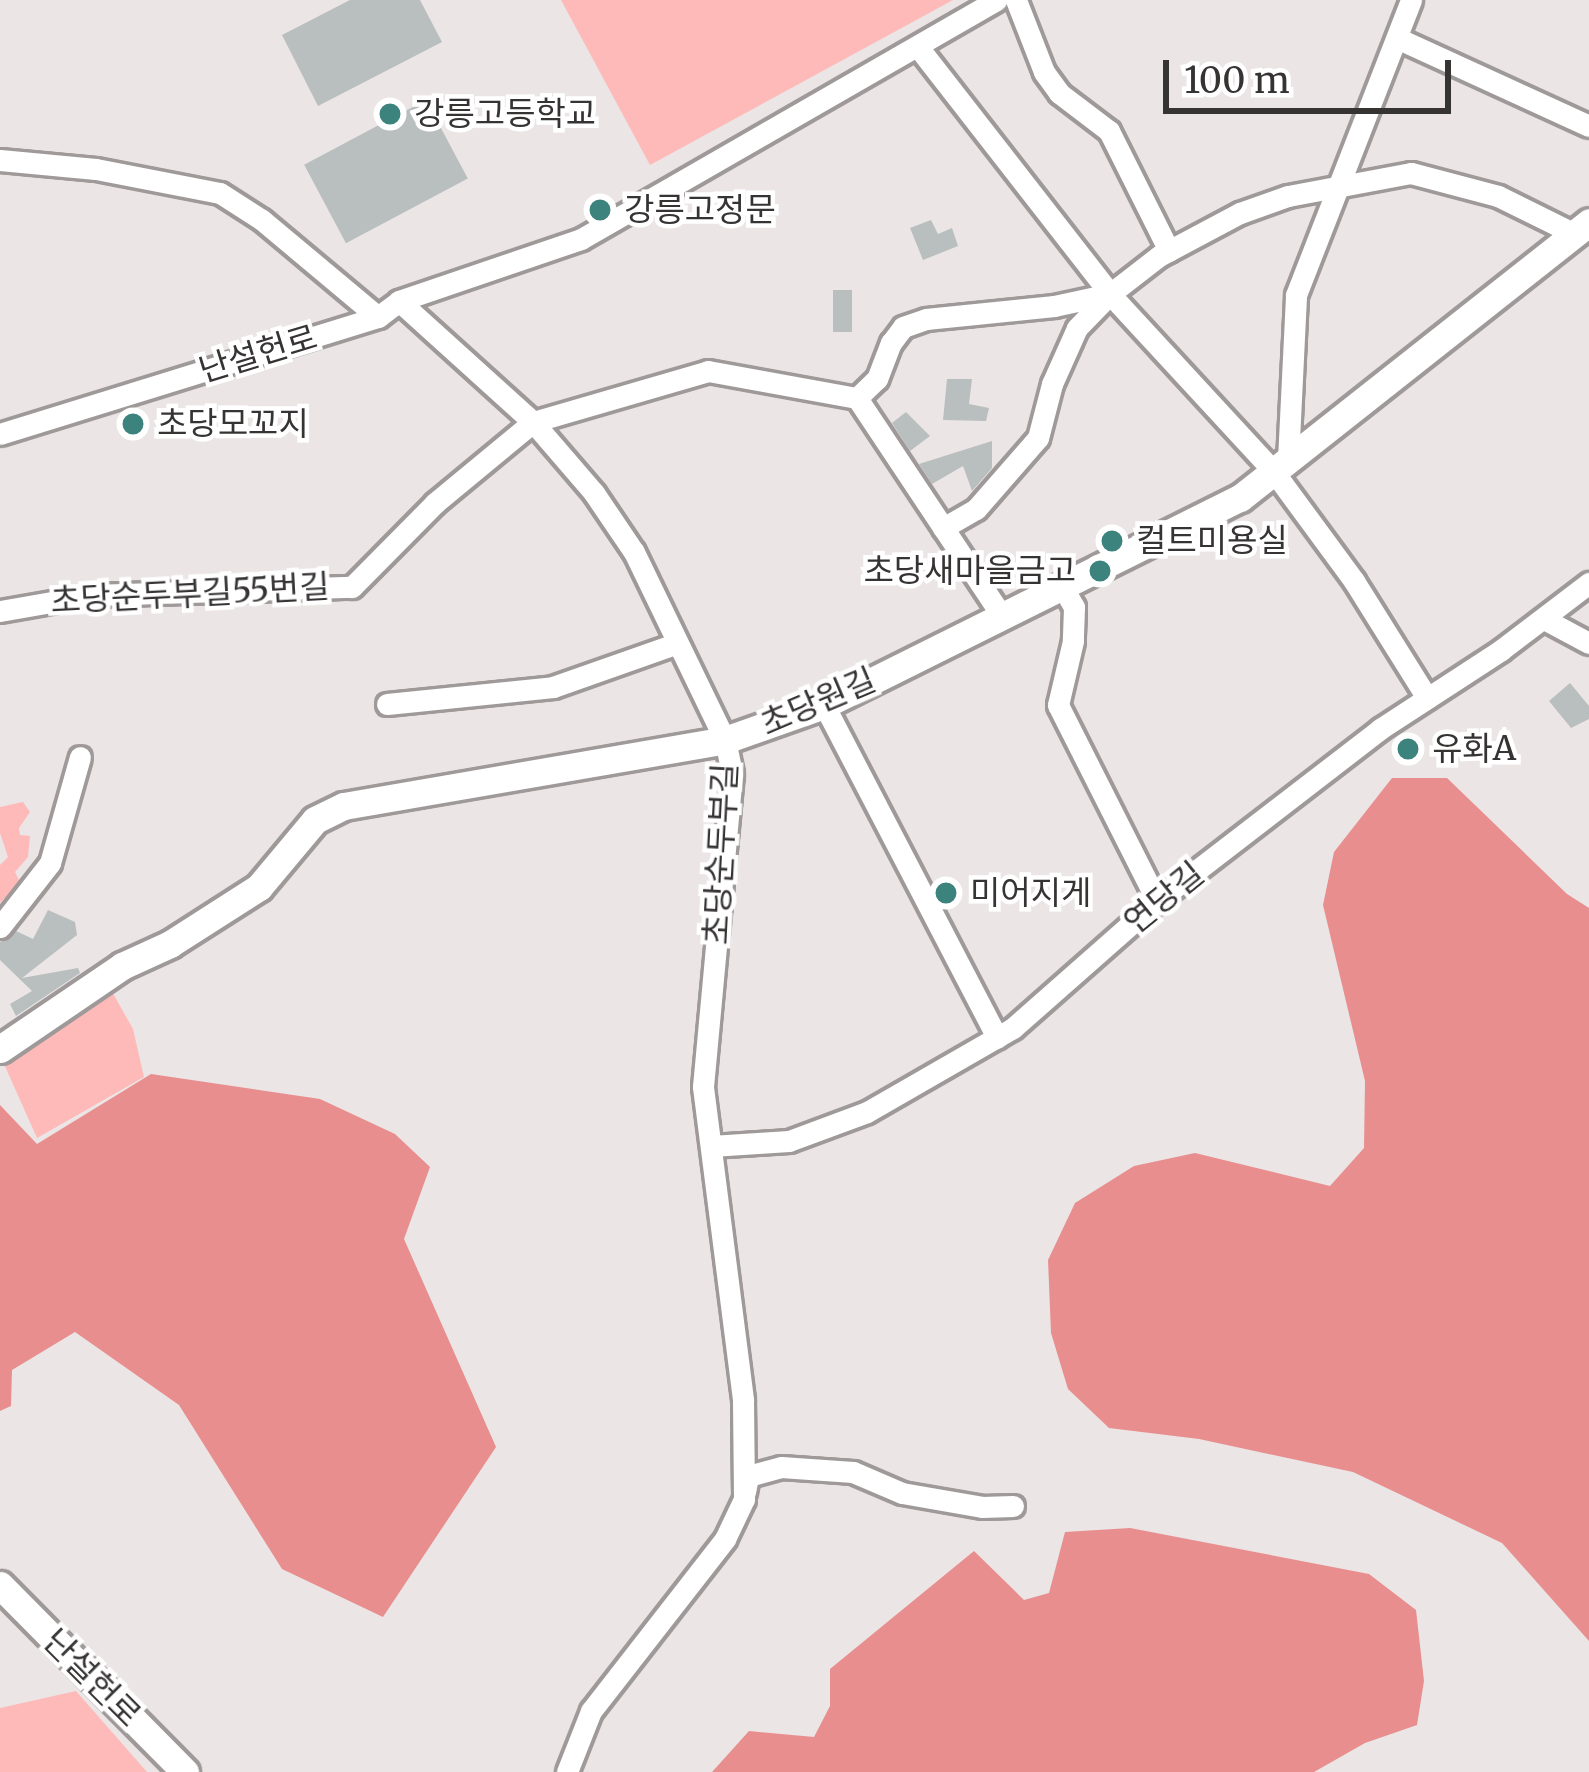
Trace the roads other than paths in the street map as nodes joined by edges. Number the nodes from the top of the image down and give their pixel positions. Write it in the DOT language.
graph roads {
  1 [pos="995,0"];
  2 [pos="1016,0"];
  3 [pos="1411,0"];
  4 [pos="1399,39"];
  5 [pos="918,47"];
  6 [pos="1589,126"];
  7 [pos="0,160"];
  8 [pos="1337,188"];
  9 [pos="1582,228"];
  10 [pos="1168,250"];
  11 [pos="1110,294"];
  12 [pos="399,301"];
  13 [pos="378,317"];
  14 [pos="857,398"];
  15 [pos="532,422"];
  16 [pos="0,434"];
  17 [pos="1281,466"];
  18 [pos="943,528"];
  19 [pos="1589,583"];
  20 [pos="1063,588"];
  21 [pos="0,610"];
  22 [pos="1001,615"];
  23 [pos="1544,620"];
  24 [pos="1589,643"];
  25 [pos="675,644"];
  26 [pos="1427,698"];
  27 [pos="387,704"];
  28 [pos="824,705"];
  29 [pos="725,740"];
  30 [pos="80,757"];
  31 [pos="1156,901"];
  32 [pos="0,927"];
  33 [pos="997,1038"];
  34 [pos="0,1049"];
  35 [pos="711,1146"];
  36 [pos="744,1499"];
  37 [pos="1013,1506"];
  38 [pos="0,1585"];
  39 [pos="185,1772"];
  40 [pos="566,1772"];
  1 -- 5 [label="street"];
  2 -- 10 [label="street"];
  3 -- 4 [label="street"];
  4 -- 6 [label="street"];
  4 -- 8 [label="street"];
  5 -- 11 [label="street"];
  5 -- 12 [label="street"];
  7 -- 13 [label="street"];
  8 -- 9 [label="street"];
  8 -- 10 [label="street"];
  8 -- 17 [label="street"];
  9 -- 17 [label="street, 초당원길"];
  10 -- 11 [label="street"];
  11 -- 14 [label="street"];
  11 -- 17 [label="street"];
  11 -- 18 [label="street"];
  12 -- 13 [label="street"];
  12 -- 15 [label="street, 초당순두부길"];
  13 -- 16 [label="street, 난설헌로"];
  14 -- 15 [label="street"];
  14 -- 18 [label="street"];
  15 -- 21 [label="street, 초당순두부길55번길"];
  15 -- 25 [label="street, 초당순두부길"];
  17 -- 20 [label="street, 초당원길"];
  17 -- 26 [label="street"];
  18 -- 22 [label="street"];
  19 -- 23 [label="street, 연당길"];
  20 -- 22 [label="street, 초당원길"];
  20 -- 31 [label="street"];
  22 -- 28 [label="street, 초당원길"];
  23 -- 24 [label="street"];
  23 -- 26 [label="street, 연당길"];
  25 -- 27 [label="street"];
  25 -- 29 [label="street, 초당순두부길"];
  26 -- 31 [label="street, 연당길"];
  28 -- 29 [label="street, 초당원길"];
  28 -- 33 [label="street"];
  29 -- 34 [label="street, 초당원길"];
  29 -- 35 [label="street, 초당순두부길"];
  30 -- 32 [label="street"];
  31 -- 33 [label="street, 연당길"];
  33 -- 35 [label="street, 연당길"];
  35 -- 36 [label="street, 초당순두부길"];
  36 -- 37 [label="street"];
  36 -- 40 [label="street, 초당순두부길"];
  38 -- 39 [label="street, 난설헌로"];
}
